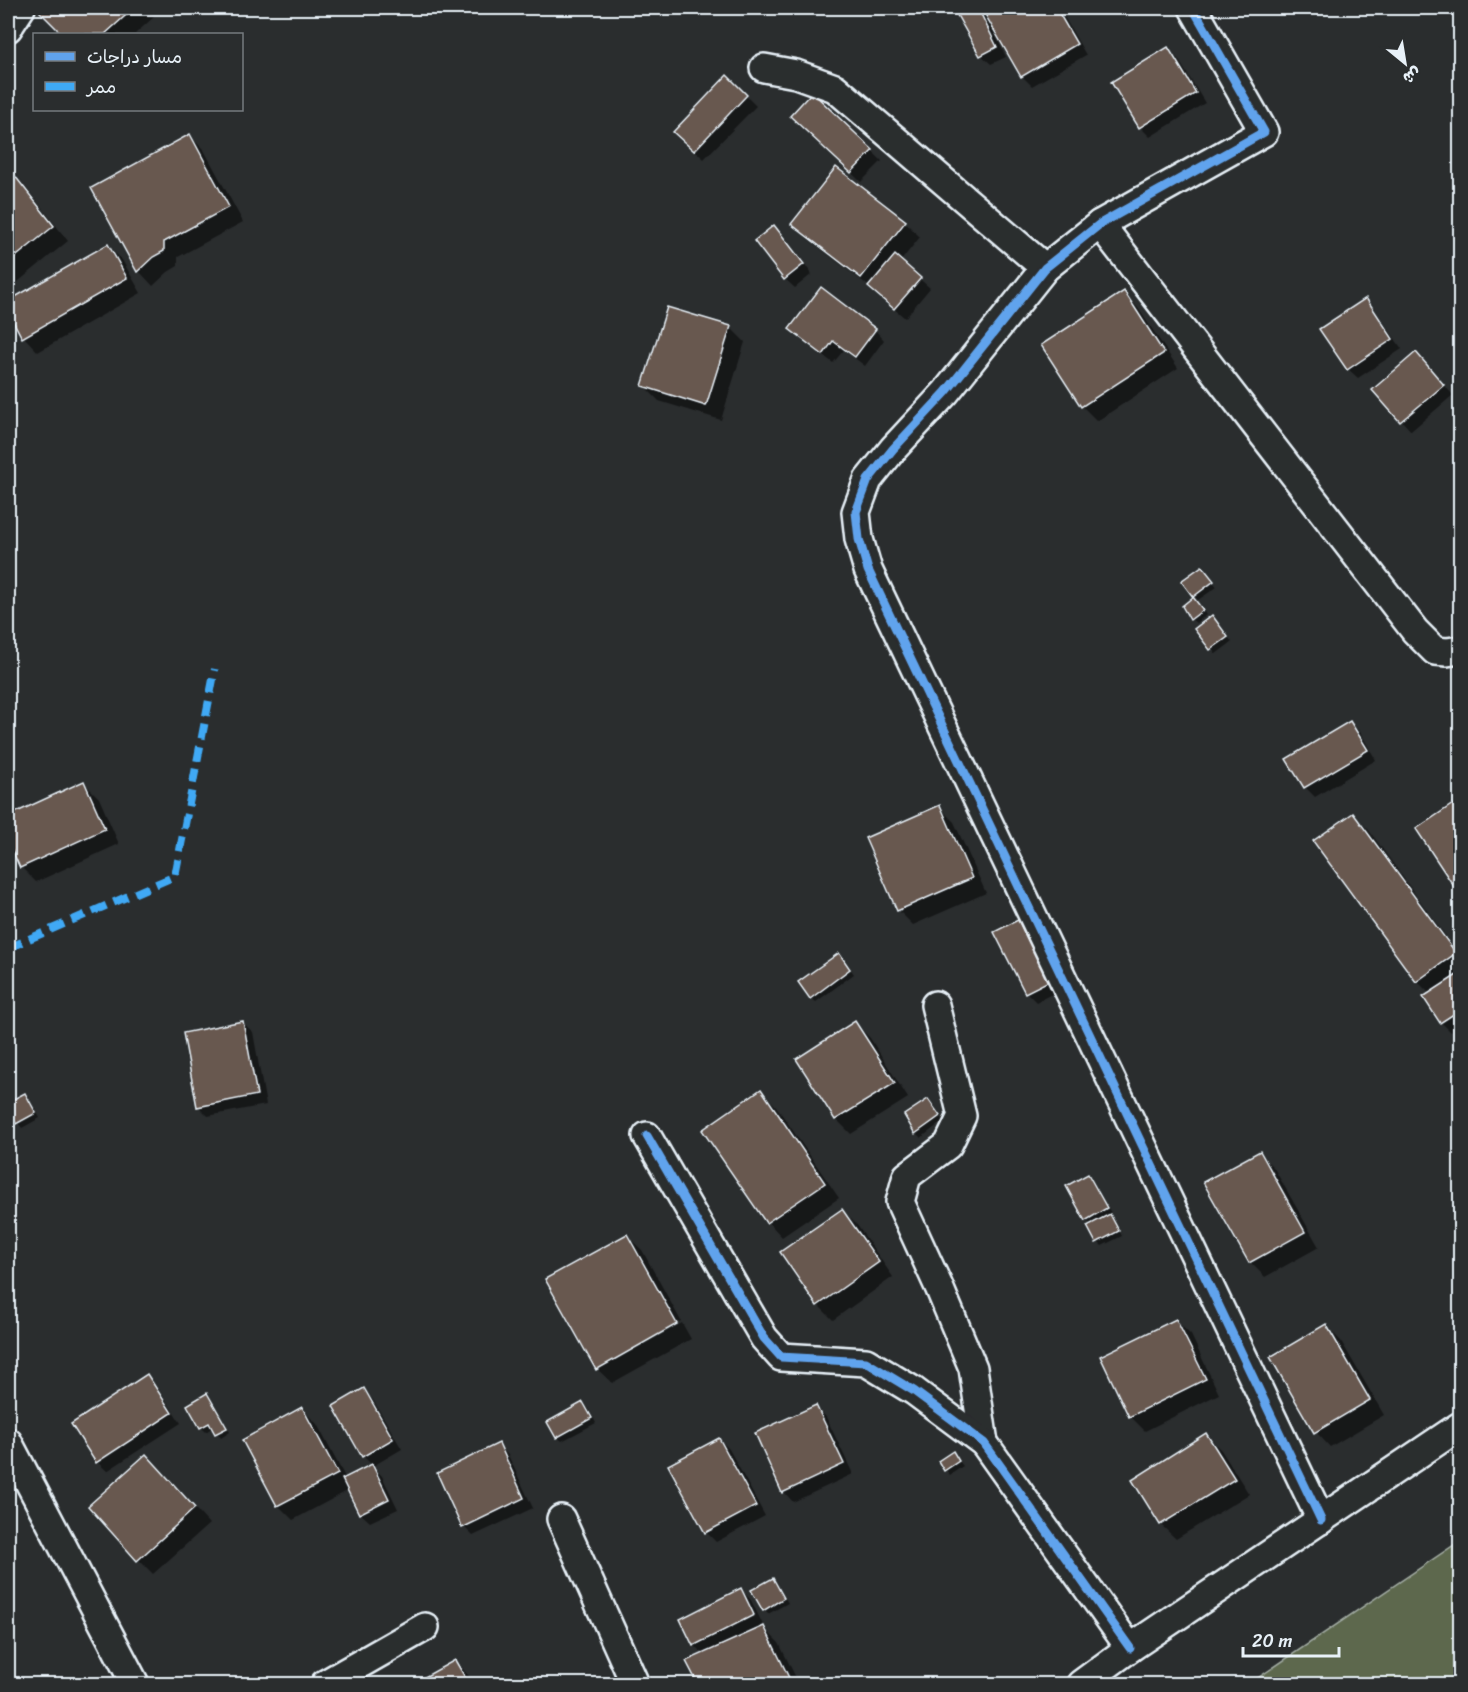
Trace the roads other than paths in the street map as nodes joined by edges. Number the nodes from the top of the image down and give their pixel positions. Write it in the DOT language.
graph roads {
  1 [pos="21,8"];
  2 [pos="1193,8"];
  3 [pos="8,28"];
  4 [pos="764,68"];
  5 [pos="1100,224"];
  6 [pos="1045,268"];
  7 [pos="1461,650"];
  8 [pos="935,1005"];
  9 [pos="647,1136"];
  10 [pos="1461,1426"];
  11 [pos="8,1442"];
  12 [pos="984,1443"];
  13 [pos="561,1519"];
  14 [pos="1321,1520"];
  15 [pos="425,1627"];
  16 [pos="1130,1648"];
  17 [pos="135,1684"];
  18 [pos="325,1684"];
  19 [pos="635,1684"];
  20 [pos="1081,1684"];
  1 -- 3 [label="street"];
  2 -- 5 [label="street"];
  4 -- 6 [label="street"];
  5 -- 6 [label="street"];
  5 -- 7 [label="street"];
  6 -- 14 [label="street"];
  8 -- 12 [label="street"];
  9 -- 12 [label="street"];
  10 -- 14 [label="street"];
  11 -- 17 [label="street"];
  12 -- 16 [label="street"];
  13 -- 19 [label="street"];
  14 -- 16 [label="street"];
  15 -- 18 [label="street"];
  16 -- 20 [label="street"];
}
